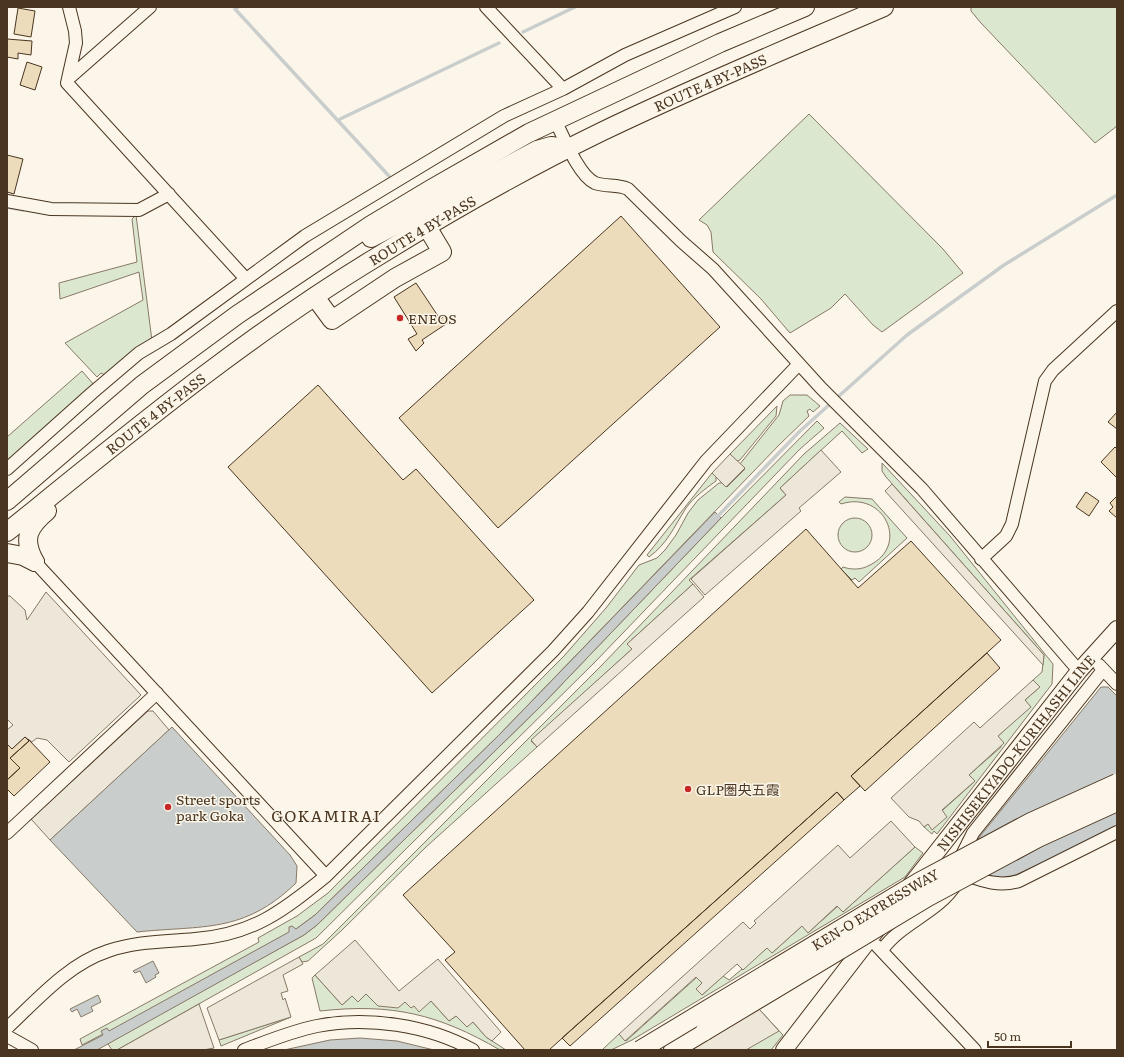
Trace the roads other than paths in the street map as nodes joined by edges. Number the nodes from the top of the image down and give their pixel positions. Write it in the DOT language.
graph roads {
  1 [pos="69,7"];
  2 [pos="150,7"];
  3 [pos="477,7"];
  4 [pos="486,7"];
  5 [pos="735,7"];
  6 [pos="805,7"];
  7 [pos="884,7"];
  8 [pos="490,22"];
  9 [pos="68,79"];
  10 [pos="563,89"];
  11 [pos="555,120"];
  12 [pos="570,148"];
  13 [pos="169,194"];
  14 [pos="7,201"];
  15 [pos="427,227"];
  16 [pos="298,274"];
  17 [pos="246,279"];
  18 [pos="315,297"];
  19 [pos="1117,311"];
  20 [pos="799,364"];
  21 [pos="109,450"];
  22 [pos="64,451"];
  23 [pos="7,469"];
  24 [pos="7,489"];
  25 [pos="7,502"];
  26 [pos="7,532"];
  27 [pos="7,553"];
  28 [pos="982,559"];
  29 [pos="35,562"];
  30 [pos="1117,629"];
  31 [pos="1091,657"];
  32 [pos="1103,670"];
  33 [pos="1078,672"];
  34 [pos="1117,684"];
  35 [pos="157,693"];
  36 [pos="1117,783"];
  37 [pos="1117,802"];
  38 [pos="1117,832"];
  39 [pos="7,833"];
  40 [pos="960,873"];
  41 [pos="326,876"];
  42 [pos="870,938"];
  43 [pos="882,950"];
  44 [pos="7,1028"];
  45 [pos="705,1031"];
  46 [pos="7,1036"];
  47 [pos="32,1050"];
  48 [pos="244,1050"];
  49 [pos="473,1050"];
  50 [pos="640,1050"];
  51 [pos="673,1050"];
  52 [pos="676,1050"];
  53 [pos="784,1050"];
  54 [pos="975,1050"];
  1 -- 9 [label="street"];
  2 -- 9 [label="street"];
  3 -- 8 [label="street"];
  4 -- 10 [label="street"];
  5 -- 10 [label="street"];
  6 -- 11 [label="highway, ROUTE 4 BY-PASS"];
  7 -- 12 [label="highway, ROUTE 4 BY-PASS"];
  9 -- 13 [label="street"];
  10 -- 17 [label="street"];
  11 -- 12 [label="street"];
  11 -- 16 [label="highway, ROUTE 4 BY-PASS"];
  12 -- 15 [label="highway, ROUTE 4 BY-PASS"];
  12 -- 16 [label="highway"];
  12 -- 20 [label="street"];
  13 -- 14 [label="street"];
  13 -- 17 [label="street"];
  15 -- 18 [label="highway, ROUTE 4 BY-PASS"];
  15 -- 18 [label="highway"];
  16 -- 22 [label="highway, ROUTE 4 BY-PASS"];
  17 -- 23 [label="street"];
  18 -- 21 [label="highway, ROUTE 4 BY-PASS"];
  19 -- 28 [label="street"];
  20 -- 28 [label="street"];
  20 -- 41 [label="street"];
  21 -- 26 [label="highway, ROUTE 4 BY-PASS"];
  21 -- 29 [label="highway"];
  22 -- 24 [label="highway"];
  22 -- 25 [label="highway, ROUTE 4 BY-PASS"];
  27 -- 29 [label="highway"];
  28 -- 33 [label="street"];
  29 -- 35 [label="street"];
  30 -- 31 [label="main road, NISHISEKIYADO-KURIHASHI LINE"];
  31 -- 32 [label="street"];
  31 -- 33 [label="main road, NISHISEKIYADO-KURIHASHI LINE"];
  32 -- 34 [label="street"];
  32 -- 40 [label="street"];
  33 -- 42 [label="main road, NISHISEKIYADO-KURIHASHI LINE"];
  35 -- 39 [label="street"];
  35 -- 41 [label="street"];
  36 -- 50 [label="highway, KEN-O EXPRESSWAY, bridge"];
  37 -- 45 [label="highway, KEN-O EXPRESSWAY, bridge"];
  38 -- 40 [label="street"];
  40 -- 43 [label="street"];
  41 -- 44 [label="street"];
  42 -- 43 [label="street"];
  42 -- 53 [label="main road, NISHISEKIYADO-KURIHASHI LINE"];
  43 -- 54 [label="street"];
  45 -- 51 [label="highway, KEN-O EXPRESSWAY"];
  45 -- 52 [label="highway"];
  46 -- 47 [label="street"];
  48 -- 49 [label="street"];
}
